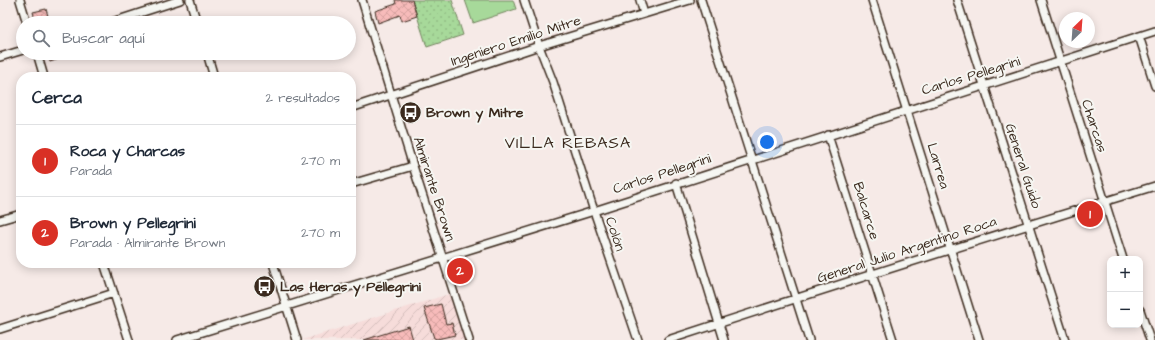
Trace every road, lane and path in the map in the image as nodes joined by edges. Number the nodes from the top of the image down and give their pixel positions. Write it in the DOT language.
graph roads {
  1 [pos="20,0"];
  2 [pos="180,0"];
  3 [pos="190,0"];
  4 [pos="362,0"];
  5 [pos="524,0"];
  6 [pos="640,0"];
  7 [pos="690,0"];
  8 [pos="701,0"];
  9 [pos="872,0"];
  10 [pos="957,0"];
  11 [pos="1041,0"];
  12 [pos="644,14"];
  13 [pos="25,16"];
  14 [pos="130,16"];
  15 [pos="195,16"];
  16 [pos="1155,31"];
  17 [pos="1139,36"];
  18 [pos="539,46"];
  19 [pos="16,52"];
  20 [pos="0,57"];
  21 [pos="39,60"];
  22 [pos="209,60"];
  23 [pos="1061,61"];
  24 [pos="43,72"];
  25 [pos="213,72"];
  26 [pos="984,86"];
  27 [pos="1155,86"];
  28 [pos="391,95"];
  29 [pos="356,106"];
  30 [pos="906,109"];
  31 [pos="828,135"];
  32 [pos="750,159"];
  33 [pos="413,166"];
  34 [pos="356,183"];
  35 [pos="676,183"];
  36 [pos="1155,186"];
  37 [pos="1105,202"];
  38 [pos="594,210"];
  39 [pos="16,215"];
  40 [pos="0,220"];
  41 [pos="1028,225"];
  42 [pos="950,251"];
  43 [pos="1122,256"];
  44 [pos="442,257"];
  45 [pos="106,268"];
  46 [pos="275,268"];
  47 [pos="872,274"];
  48 [pos="114,293"];
  49 [pos="795,300"];
  50 [pos="286,306"];
  51 [pos="1143,319"];
  52 [pos="719,323"];
  53 [pos="0,329"];
  54 [pos="129,340"];
  55 [pos="177,340"];
  56 [pos="296,340"];
  57 [pos="469,340"];
  58 [pos="638,340"];
  59 [pos="668,340"];
  60 [pos="724,340"];
  61 [pos="809,340"];
  62 [pos="893,340"];
  63 [pos="978,340"];
  64 [pos="1065,340"];
  65 [pos="1150,340"];
  1 -- 13 [label="street"];
  2 -- 14 [label="street"];
  3 -- 15 [label="street"];
  4 -- 28 [label="street, Almirante Brown"];
  5 -- 18 [label="street, Colón"];
  6 -- 12 [label="street"];
  7 -- 12 [label="street, Ingeniero Emilio Mitre"];
  8 -- 32 [label="street"];
  9 -- 30 [label="street, Larrea"];
  10 -- 26 [label="street, General Guido"];
  11 -- 23 [label="street, Charcas"];
  12 -- 18 [label="street, Ingeniero Emilio Mitre"];
  16 -- 17 [label="street, Carlos Pellegrini"];
  17 -- 23 [label="street, Carlos Pellegrini"];
  17 -- 27 [label="street"];
  18 -- 28 [label="street, Ingeniero Emilio Mitre"];
  18 -- 38 [label="street, Colón"];
  19 -- 20 [label="street"];
  21 -- 24 [label="street"];
  22 -- 25 [label="street"];
  23 -- 26 [label="street, Carlos Pellegrini"];
  23 -- 37 [label="street, Charcas"];
  26 -- 30 [label="street, Carlos Pellegrini"];
  26 -- 41 [label="street, General Guido"];
  28 -- 29 [label="street, Ingeniero Emilio Mitre"];
  28 -- 33 [label="street, Almirante Brown"];
  30 -- 31 [label="street, Carlos Pellegrini"];
  30 -- 42 [label="street, Larrea"];
  31 -- 32 [label="street, Carlos Pellegrini"];
  31 -- 47 [label="street, Balcarce"];
  32 -- 35 [label="street, Carlos Pellegrini"];
  32 -- 49 [label="street"];
  33 -- 34 [label="street"];
  33 -- 44 [label="street, Almirante Brown"];
  35 -- 38 [label="street, Carlos Pellegrini"];
  35 -- 52 [label="street"];
  36 -- 37 [label="street, General Julio Argentino Roca"];
  37 -- 41 [label="street, General Julio Argentino Roca"];
  37 -- 43 [label="street, Charcas"];
  38 -- 44 [label="street, Carlos Pellegrini"];
  38 -- 58 [label="street, Colón"];
  39 -- 40 [label="street"];
  41 -- 42 [label="street, General Julio Argentino Roca"];
  41 -- 64 [label="street, General Guido"];
  42 -- 47 [label="street, General Julio Argentino Roca"];
  42 -- 63 [label="street, Larrea"];
  44 -- 50 [label="street, Carlos Pellegrini"];
  44 -- 57 [label="street, Almirante Brown"];
  45 -- 48 [label="street"];
  46 -- 50 [label="street"];
  47 -- 49 [label="street, General Julio Argentino Roca"];
  47 -- 62 [label="street, Balcarce"];
  48 -- 53 [label="street"];
  48 -- 54 [label="street"];
  49 -- 52 [label="street, General Julio Argentino Roca"];
  49 -- 61 [label="street"];
  50 -- 55 [label="street, Carlos Pellegrini"];
  50 -- 56 [label="street"];
  51 -- 65 [label="street"];
  52 -- 59 [label="street, General Julio Argentino Roca"];
  52 -- 60 [label="street"];
}
